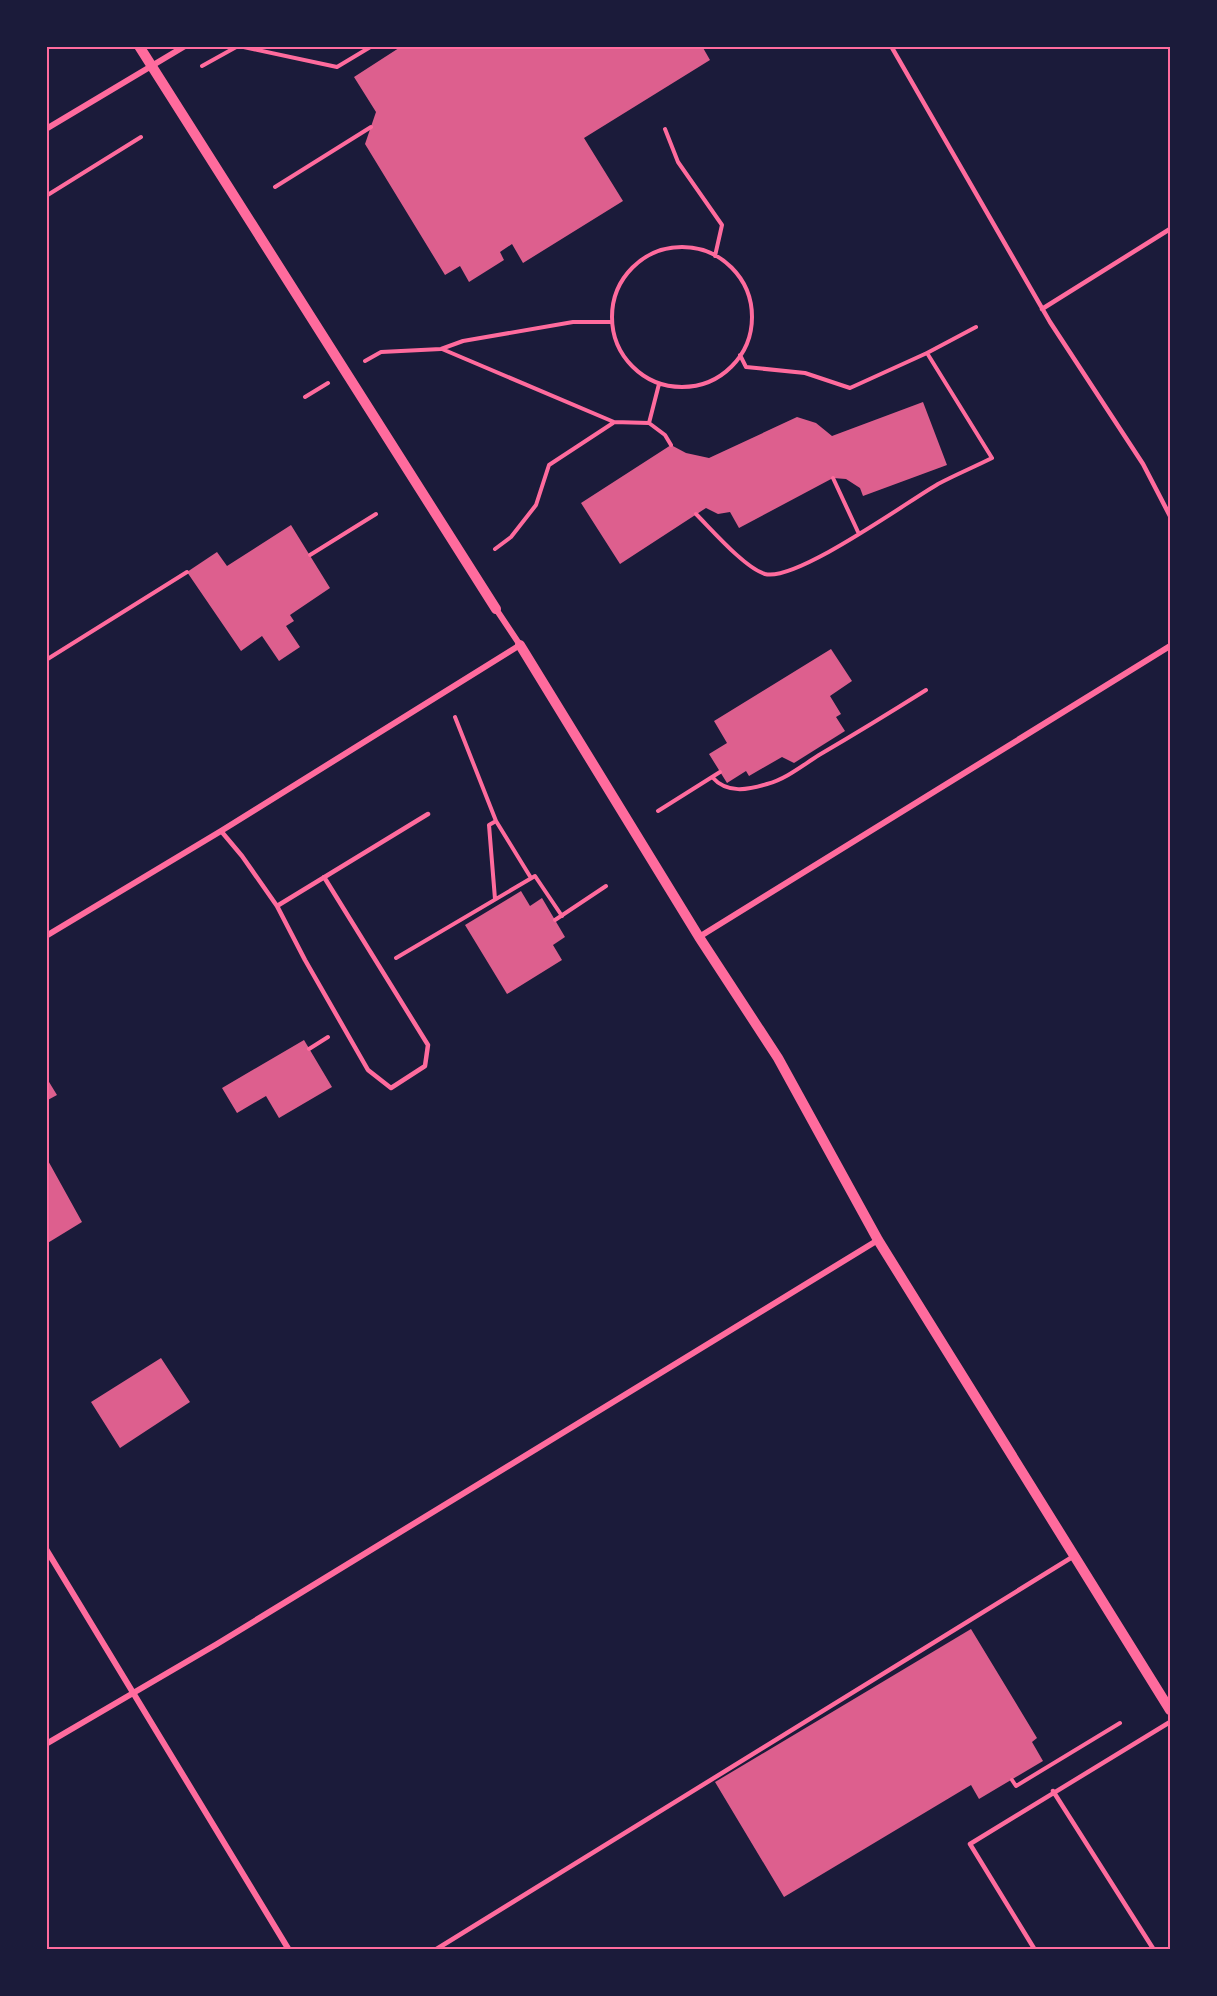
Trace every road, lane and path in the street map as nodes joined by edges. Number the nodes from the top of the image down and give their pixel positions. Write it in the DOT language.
graph roads {
  1 [pos="138,46"];
  2 [pos="184,46"];
  3 [pos="239,46"];
  4 [pos="372,46"];
  5 [pos="891,46"];
  6 [pos="202,66"];
  7 [pos="152,67"];
  8 [pos="371,127"];
  9 [pos="46,129"];
  10 [pos="665,129"];
  11 [pos="141,137"];
  12 [pos="275,187"];
  13 [pos="46,196"];
  14 [pos="1170,229"];
  15 [pos="715,256"];
  16 [pos="1042,309"];
  17 [pos="611,322"];
  18 [pos="976,327"];
  19 [pos="441,349"];
  20 [pos="927,353"];
  21 [pos="740,355"];
  22 [pos="345,373"];
  23 [pos="660,384"];
  24 [pos="304,397"];
  25 [pos="614,422"];
  26 [pos="649,423"];
  27 [pos="671,445"];
  28 [pos="833,478"];
  29 [pos="376,514"];
  30 [pos="696,514"];
  31 [pos="1170,516"];
  32 [pos="859,534"];
  33 [pos="495,549"];
  34 [pos="310,555"];
  35 [pos="187,572"];
  36 [pos="496,609"];
  37 [pos="520,645"];
  38 [pos="1170,646"];
  39 [pos="46,660"];
  40 [pos="926,690"];
  41 [pos="455,717"];
  42 [pos="720,772"];
  43 [pos="712,777"];
  44 [pos="658,811"];
  45 [pos="428,814"];
  46 [pos="496,821"];
  47 [pos="220,831"];
  48 [pos="324,877"];
  49 [pos="531,878"];
  50 [pos="606,886"];
  51 [pos="495,899"];
  52 [pos="277,906"];
  53 [pos="562,916"];
  54 [pos="555,920"];
  55 [pos="46,936"];
  56 [pos="699,937"];
  57 [pos="379,967"];
  58 [pos="878,1240"];
  59 [pos="46,1549"];
  60 [pos="1074,1556"];
  61 [pos="133,1692"];
  62 [pos="1170,1710"];
  63 [pos="1170,1722"];
  64 [pos="1120,1723"];
  65 [pos="46,1744"];
  66 [pos="1012,1780"];
  67 [pos="1053,1791"];
  68 [pos="290,1950"];
  69 [pos="435,1950"];
  70 [pos="1035,1950"];
  71 [pos="1154,1950"];
  1 -- 7 [label="street"];
  2 -- 7 [label="street"];
  3 -- 4 [label="path"];
  3 -- 6 [label="path"];
  5 -- 16 [label="lane"];
  7 -- 9 [label="street"];
  7 -- 22 [label="street"];
  8 -- 12 [label="path"];
  10 -- 15 [label="path"];
  11 -- 13 [label="path"];
  14 -- 16 [label="lane"];
  15 -- 17 [label="path"];
  15 -- 21 [label="path"];
  16 -- 31 [label="lane"];
  17 -- 19 [label="path"];
  17 -- 23 [label="path"];
  18 -- 20 [label="path"];
  19 -- 22 [label="path"];
  19 -- 25 [label="path"];
  20 -- 21 [label="path"];
  20 -- 32 [label="path"];
  21 -- 23 [label="path"];
  22 -- 24 [label="path"];
  22 -- 36 [label="street"];
  23 -- 26 [label="path"];
  25 -- 26 [label="path"];
  25 -- 33 [label="path"];
  26 -- 27 [label="path"];
  28 -- 32 [label="path"];
  29 -- 34 [label="path"];
  30 -- 32 [label="path"];
  35 -- 39 [label="path"];
  36 -- 37 [label="street"];
  37 -- 47 [label="street"];
  37 -- 56 [label="street"];
  38 -- 56 [label="street"];
  40 -- 43 [label="path"];
  41 -- 46 [label="path"];
  42 -- 43 [label="path"];
  43 -- 44 [label="path"];
  45 -- 48 [label="lane"];
  46 -- 49 [label="path"];
  46 -- 51 [label="path"];
  47 -- 52 [label="lane"];
  47 -- 55 [label="street"];
  48 -- 52 [label="lane"];
  48 -- 57 [label="lane"];
  49 -- 51 [label="path"];
  49 -- 53 [label="path"];
  50 -- 53 [label="path"];
  51 -- 57 [label="path"];
  52 -- 57 [label="lane"];
  53 -- 54 [label="path"];
  56 -- 58 [label="street"];
  58 -- 60 [label="street"];
  58 -- 61 [label="street"];
  59 -- 61 [label="street"];
  60 -- 62 [label="street"];
  60 -- 69 [label="lane"];
  61 -- 65 [label="street"];
  61 -- 68 [label="street"];
  63 -- 67 [label="lane"];
  64 -- 66 [label="path"];
  67 -- 70 [label="lane"];
  67 -- 71 [label="lane"];
}
